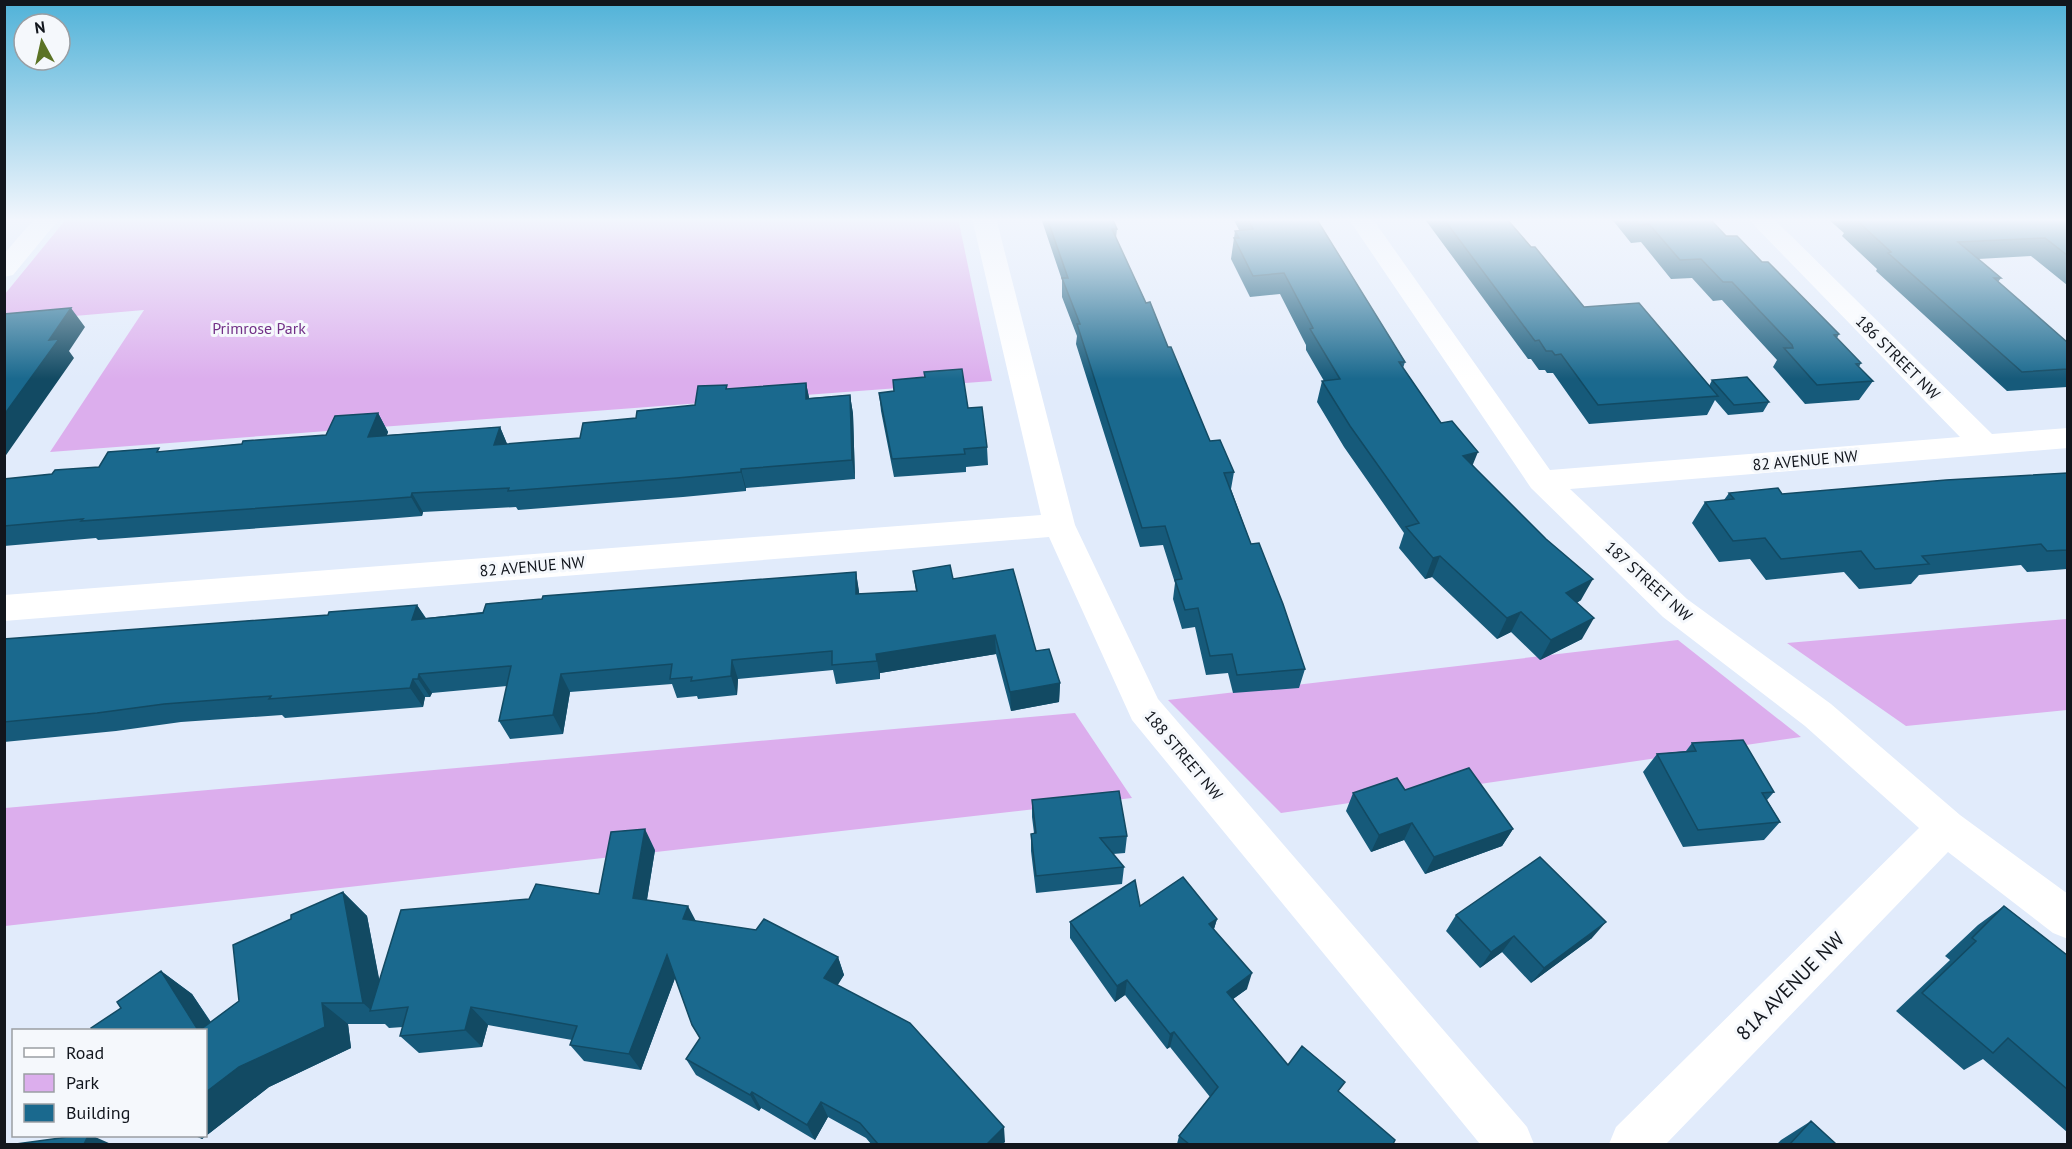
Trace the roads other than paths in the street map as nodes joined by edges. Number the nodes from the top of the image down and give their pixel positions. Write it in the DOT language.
graph roads {
  1 [pos="997,272"];
  2 [pos="1397,272"];
  3 [pos="1812,272"];
  4 [pos="2067,438"];
  5 [pos="1985,445"];
  6 [pos="1542,481"];
  7 [pos="1059,525"];
  8 [pos="4,608"];
  9 [pos="1946,827"];
  10 [pos="2067,919"];
  11 [pos="1510,1144"];
  12 [pos="1634,1144"];
  1 -- 7 [label="street, 188 STREET NW"];
  2 -- 6 [label="street, 187 STREET NW"];
  3 -- 5 [label="street, 186 STREET NW"];
  4 -- 5 [label="street, 82 AVENUE NW"];
  5 -- 6 [label="street, 82 AVENUE NW"];
  6 -- 9 [label="street, 187 STREET NW"];
  7 -- 8 [label="street, 82 AVENUE NW"];
  7 -- 11 [label="street, 188 STREET NW"];
  9 -- 10 [label="street, 187 STREET NW"];
  9 -- 12 [label="street, 81A AVENUE NW"];
}
